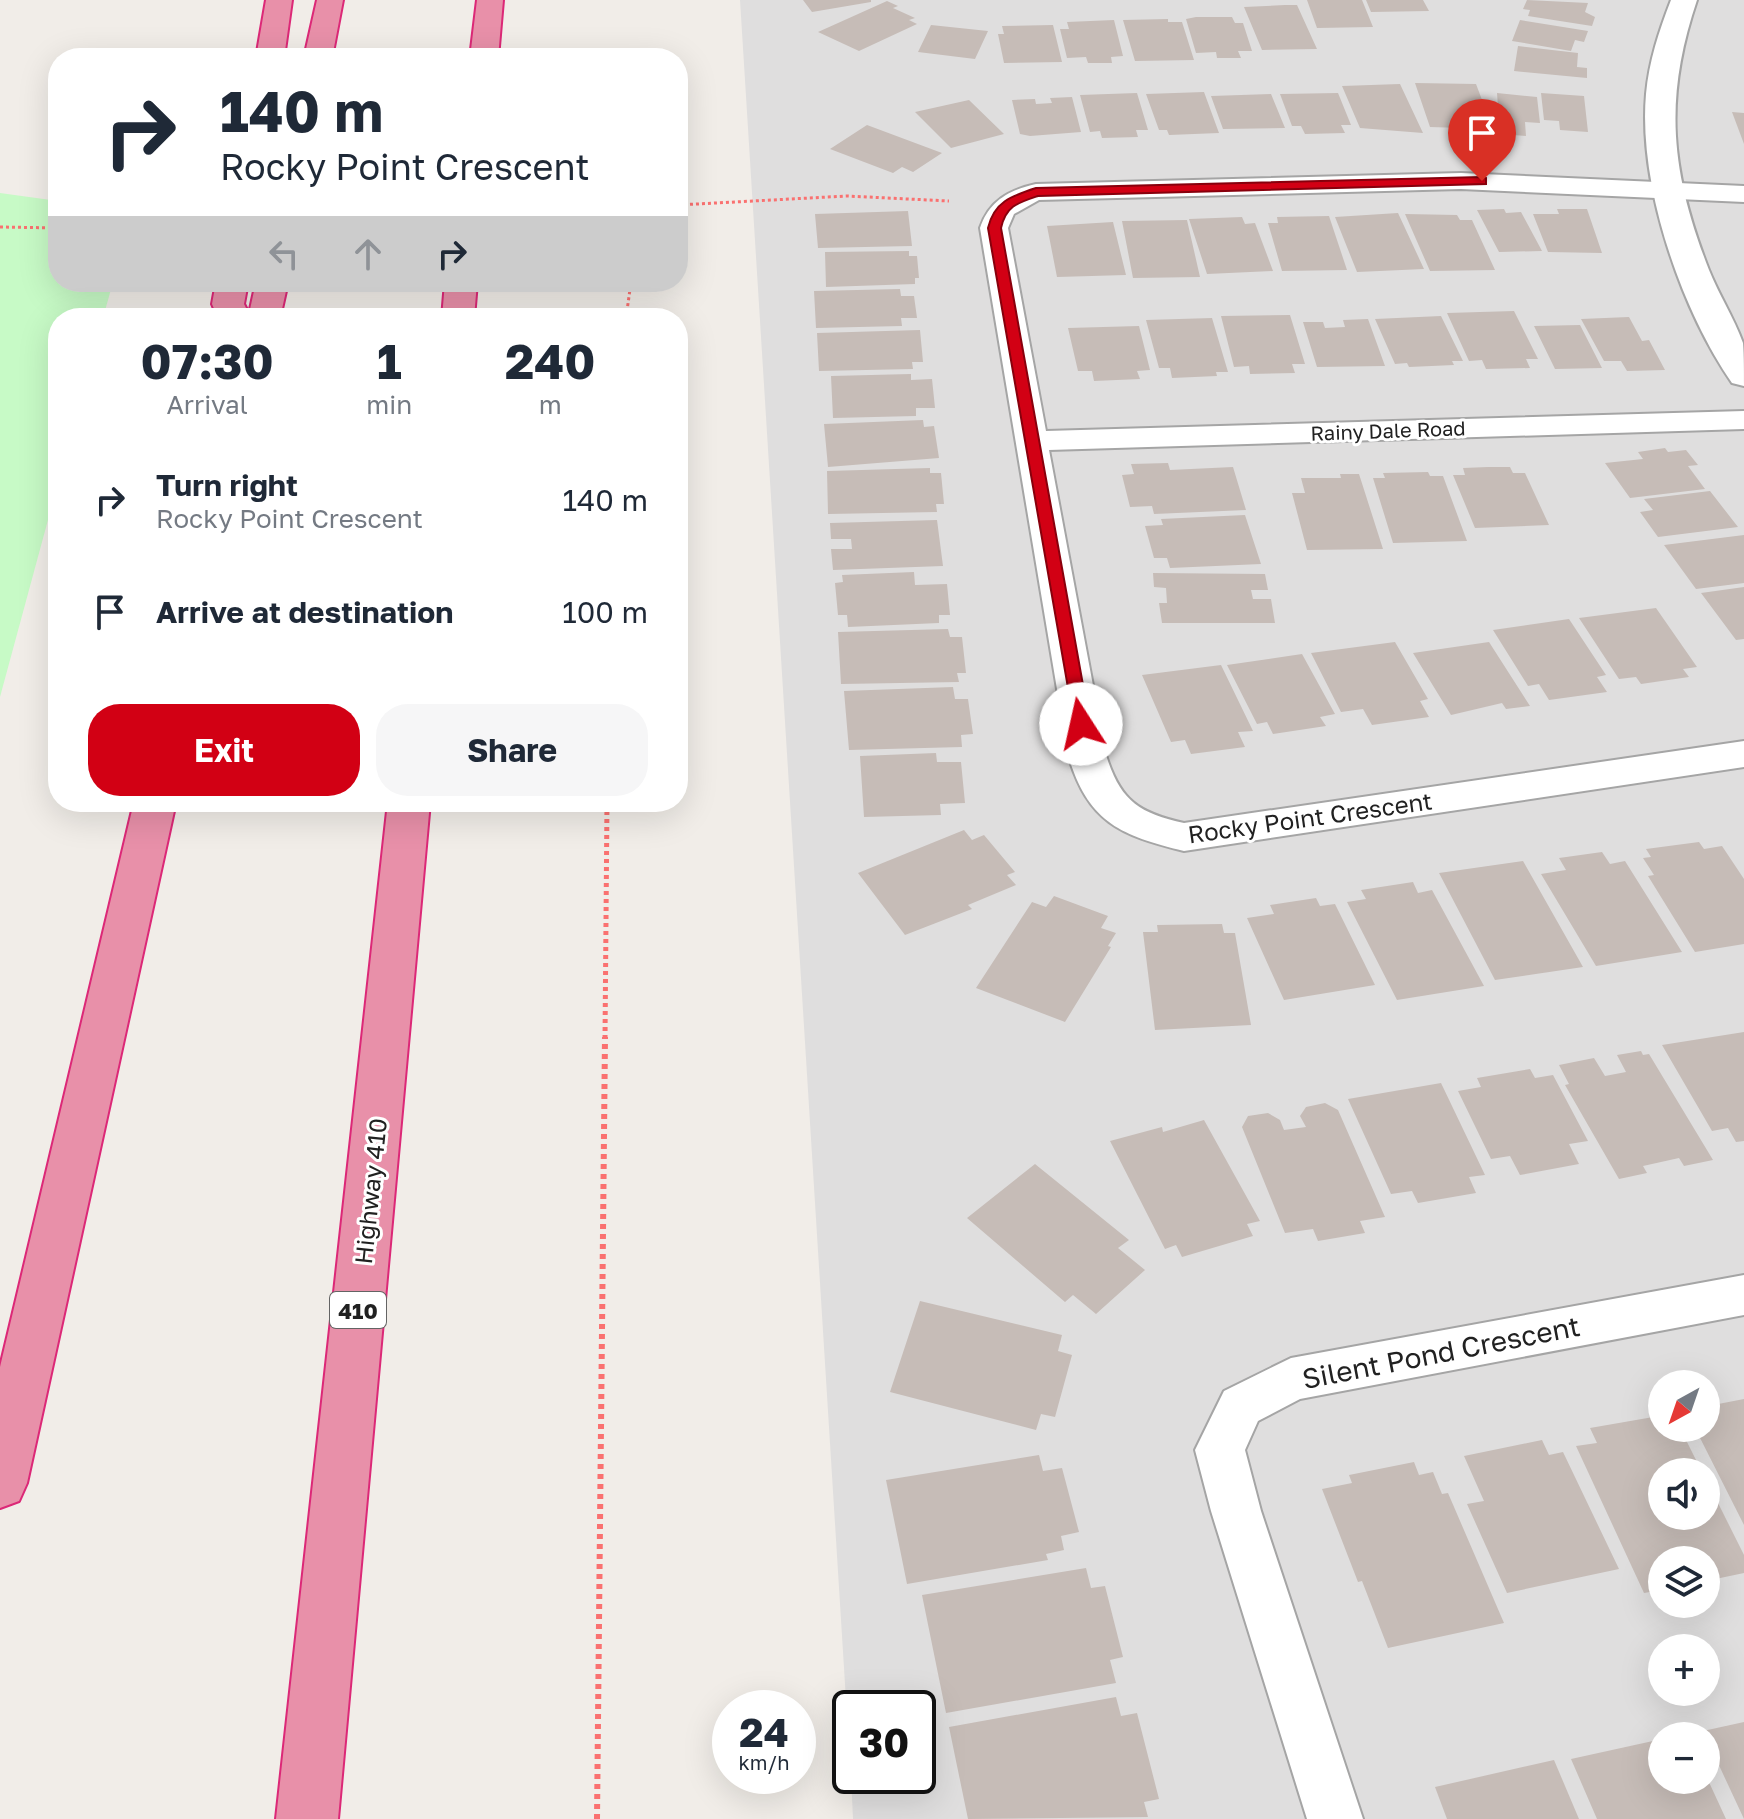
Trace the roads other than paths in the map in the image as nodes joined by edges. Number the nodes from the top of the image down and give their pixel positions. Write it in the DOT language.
graph roads {
  1 [pos="279,0"];
  2 [pos="330,0"];
  3 [pos="490,0"];
  4 [pos="1684,0"];
  5 [pos="272,48"];
  6 [pos="320,48"];
  7 [pos="485,48"];
  8 [pos="1668,190"];
  9 [pos="1744,194"];
  10 [pos="1744,376"];
  11 [pos="1744,420"];
  12 [pos="1032,441"];
  13 [pos="1744,754"];
  14 [pos="153,812"];
  15 [pos="408,812"];
  16 [pos="1744,1295"];
  17 [pos="0,1483"];
  18 [pos="307,1819"];
  19 [pos="1335,1819"];
  1 -- 5 [label="highway"];
  2 -- 6 [label="highway"];
  3 -- 7 [label="highway"];
  4 -- 8 [label="street"];
  8 -- 9 [label="street, Rocky Point Crescent"];
  8 -- 10 [label="street"];
  8 -- 12 [label="street, Rocky Point Crescent"];
  11 -- 12 [label="street, Rainy Dale Road"];
  12 -- 13 [label="street, Rocky Point Crescent"];
  14 -- 17 [label="highway"];
  15 -- 18 [label="highway, Highway 410 / 410"];
  16 -- 19 [label="street, Silent Pond Crescent"];
}
